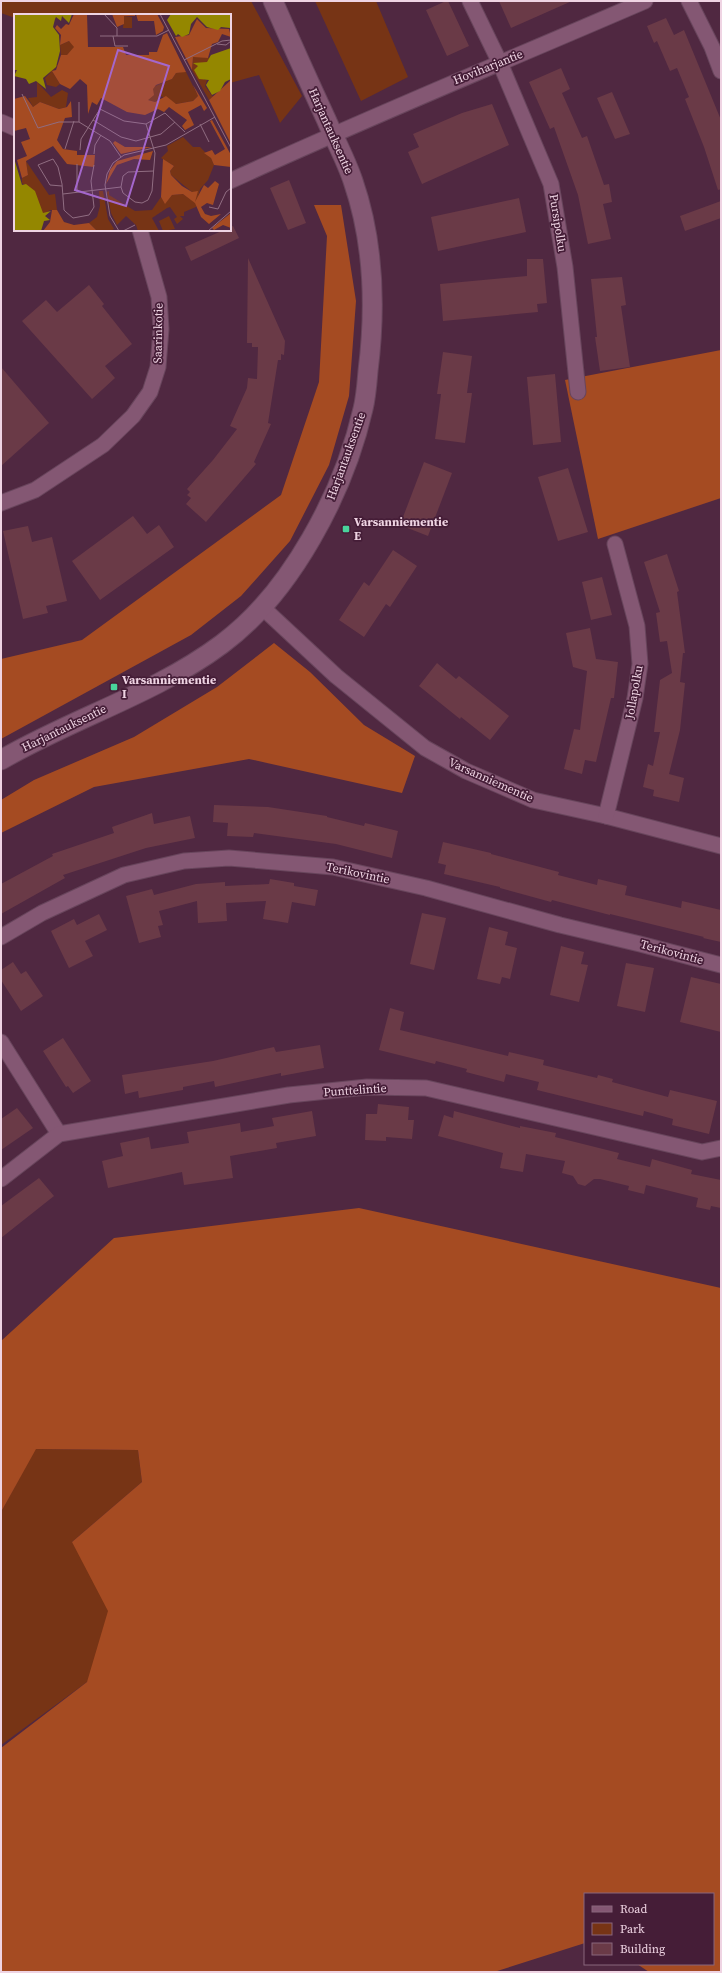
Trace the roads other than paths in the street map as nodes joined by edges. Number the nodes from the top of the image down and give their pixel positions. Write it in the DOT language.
graph roads {
  1 [pos="273,1"];
  2 [pos="470,1"];
  3 [pos="645,1"];
  4 [pos="689,1"];
  5 [pos="500,63"];
  6 [pos="721,71"];
  7 [pos="1,122"];
  8 [pos="14,128"];
  9 [pos="332,134"];
  10 [pos="231,181"];
  11 [pos="140,231"];
  12 [pos="578,392"];
  13 [pos="1,503"];
  14 [pos="615,544"];
  15 [pos="263,608"];
  16 [pos="1,760"];
  17 [pos="606,816"];
  18 [pos="721,846"];
  19 [pos="1,937"];
  20 [pos="721,965"];
  21 [pos="1,1042"];
  22 [pos="59,1134"];
  23 [pos="721,1148"];
  24 [pos="1,1179"];
  1 -- 9 [label="street, Harjantauksentie"];
  2 -- 5 [label="street, Pursipolku"];
  3 -- 5 [label="street, Hoviharjantie"];
  4 -- 6 [label="street"];
  5 -- 9 [label="street, Hoviharjantie"];
  5 -- 12 [label="street, Pursipolku"];
  7 -- 8 [label="street"];
  9 -- 10 [label="street"];
  9 -- 15 [label="street, Harjantauksentie"];
  11 -- 13 [label="street, Saarinkotie"];
  14 -- 17 [label="street, Jollapolku"];
  15 -- 16 [label="street, Harjantauksentie"];
  15 -- 17 [label="street, Varsanniementie"];
  17 -- 18 [label="street, Varsanniementie"];
  19 -- 20 [label="street, Terikovintie"];
  21 -- 22 [label="street"];
  22 -- 23 [label="street, Punttelintie"];
  22 -- 24 [label="street, Punttelintie"];
}
